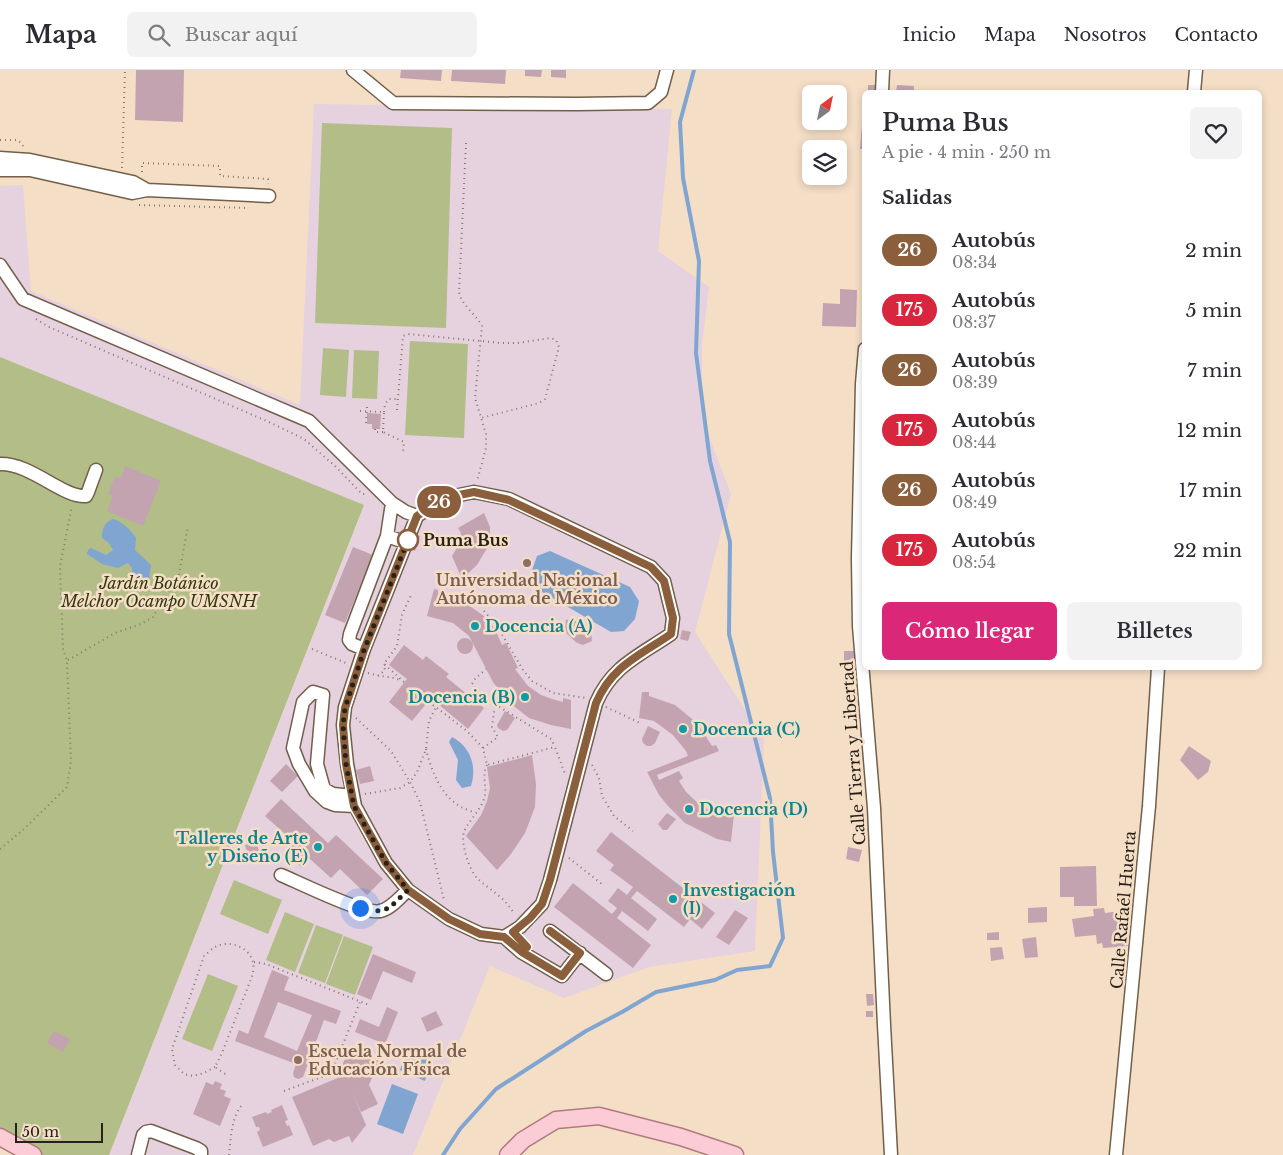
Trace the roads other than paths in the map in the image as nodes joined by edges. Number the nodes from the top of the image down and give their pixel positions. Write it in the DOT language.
graph roads {
  1 [pos="353,70"];
  2 [pos="667,70"];
  3 [pos="883,70"];
  4 [pos="1196,70"];
  5 [pos="882,90"];
  6 [pos="1194,90"];
  7 [pos="0,158"];
  8 [pos="0,170"];
  9 [pos="147,190"];
  10 [pos="269,196"];
  11 [pos="0,264"];
  12 [pos="862,439"];
  13 [pos="0,464"];
  14 [pos="96,470"];
  15 [pos="390,500"];
  16 [pos="417,516"];
  17 [pos="388,536"];
  18 [pos="407,543"];
  19 [pos="364,650"];
  20 [pos="862,662"];
  21 [pos="863,670"];
  22 [pos="1158,670"];
  23 [pos="319,790"];
  24 [pos="354,801"];
  25 [pos="281,875"];
  26 [pos="408,890"];
  27 [pos="550,931"];
  28 [pos="512,932"];
  29 [pos="580,953"];
  30 [pos="606,974"];
  31 [pos="613,1123"];
  32 [pos="0,1138"];
  33 [pos="0,1144"];
  34 [pos="20,1155"];
  35 [pos="33,1155"];
  36 [pos="138,1155"];
  37 [pos="201,1155"];
  38 [pos="508,1155"];
  39 [pos="518,1155"];
  40 [pos="709,1155"];
  41 [pos="735,1155"];
  42 [pos="891,1155"];
  43 [pos="1116,1155"];
  1 -- 2 [label="street"];
  3 -- 5 [label="street"];
  4 -- 6 [label="street"];
  7 -- 9 [label="street"];
  8 -- 9 [label="street"];
  9 -- 10 [label="street"];
  11 -- 15 [label="street"];
  12 -- 20 [label="street, Calle Tierra y Libertad"];
  13 -- 14 [label="street"];
  15 -- 16 [label="street"];
  15 -- 17 [label="street"];
  16 -- 18 [label="street"];
  16 -- 28 [label="street"];
  17 -- 18 [label="street"];
  17 -- 19 [label="street"];
  18 -- 19 [label="street"];
  19 -- 24 [label="street"];
  21 -- 42 [label="street, Calle Tierra y Libertad"];
  22 -- 43 [label="street, Calle Rafaél Huerta"];
  23 -- 23 [label="street"];
  23 -- 24 [label="street"];
  24 -- 26 [label="street"];
  25 -- 26 [label="street"];
  26 -- 28 [label="street"];
  27 -- 29 [label="street"];
  28 -- 29 [label="street"];
  29 -- 30 [label="street"];
  31 -- 38 [label="main road"];
  31 -- 39 [label="main road"];
  31 -- 40 [label="main road"];
  31 -- 41 [label="main road"];
  32 -- 35 [label="main road"];
  33 -- 34 [label="main road"];
  36 -- 37 [label="street"];
}
